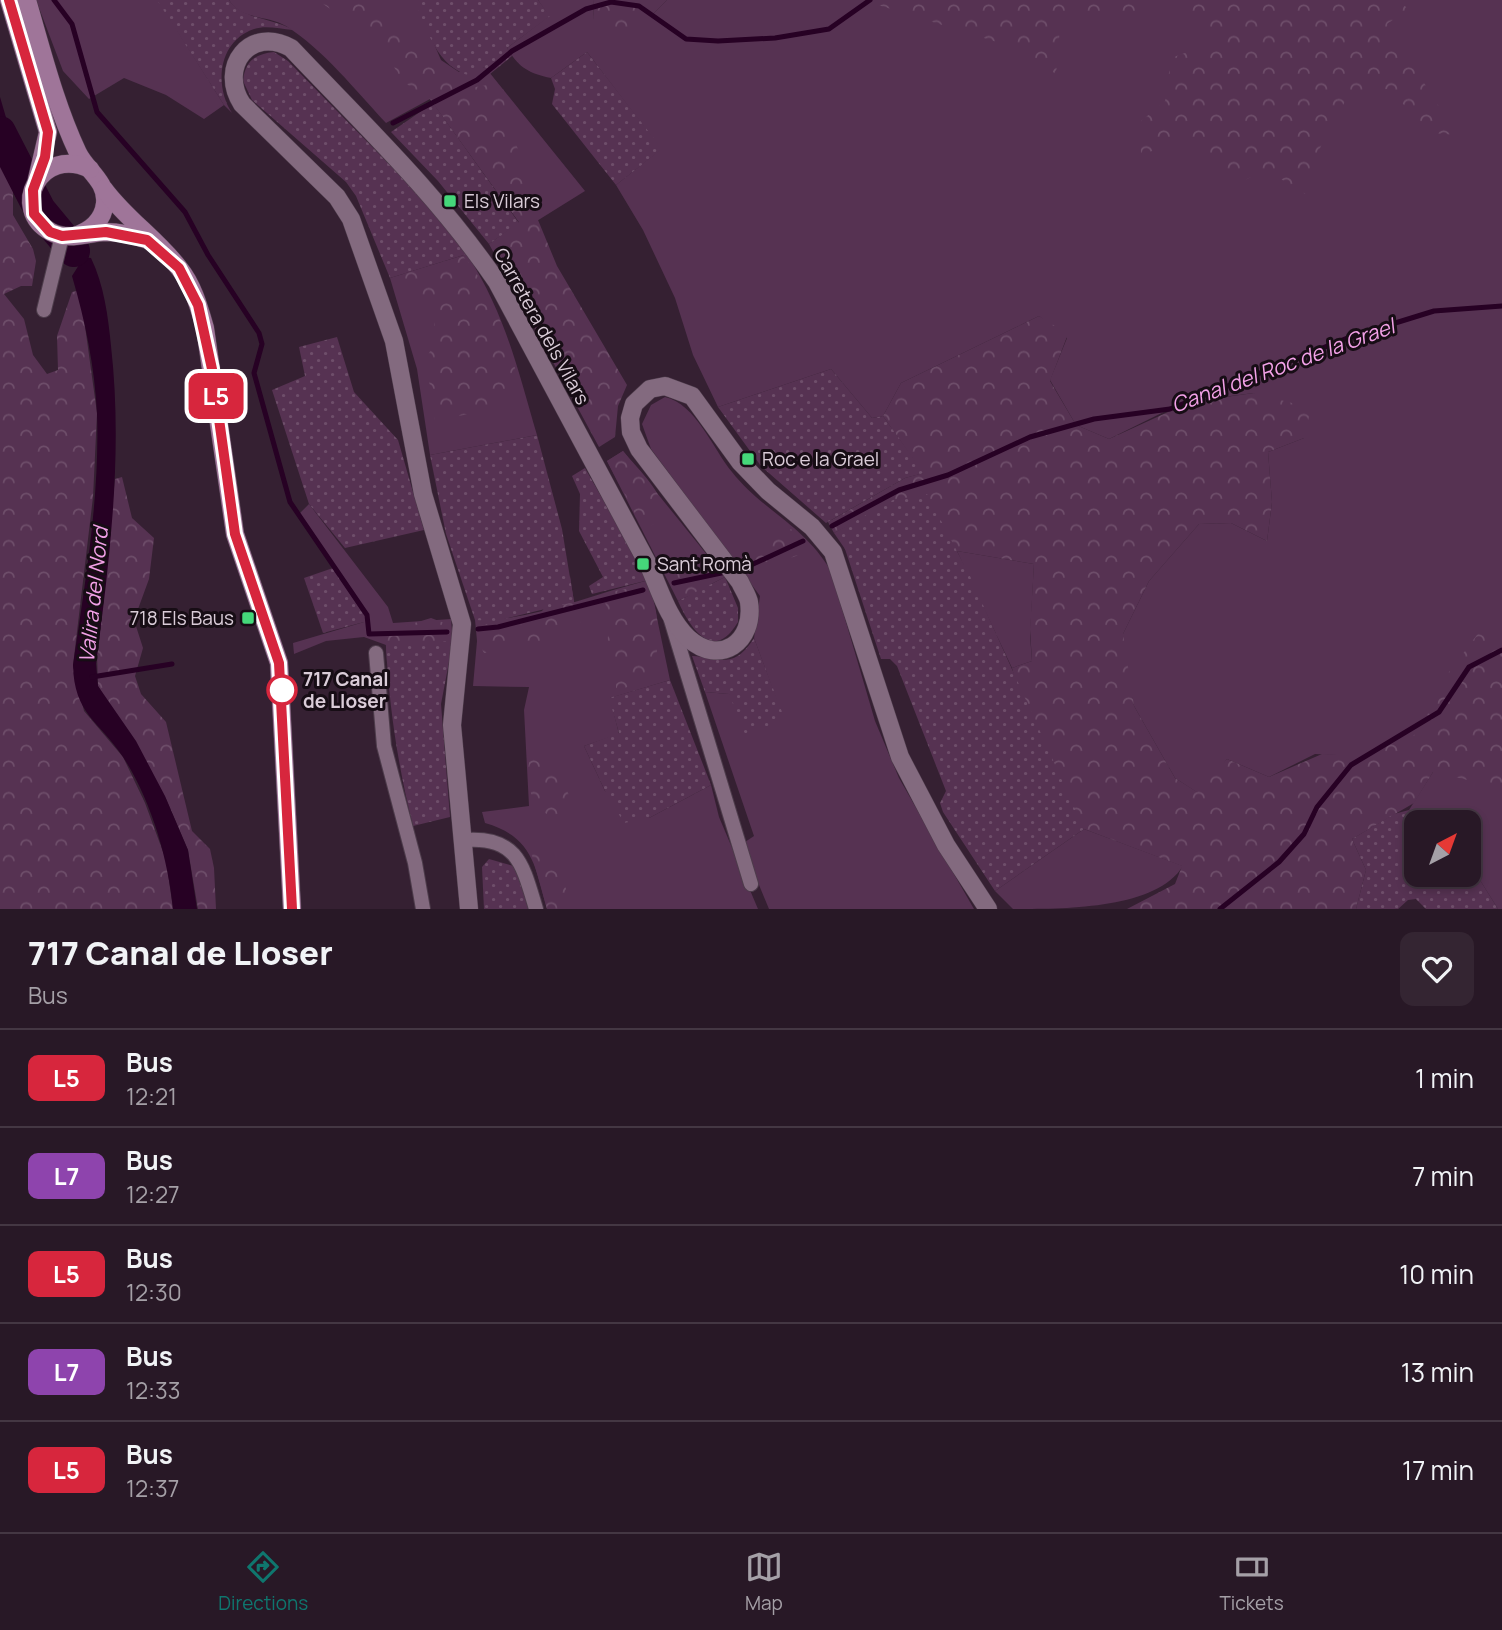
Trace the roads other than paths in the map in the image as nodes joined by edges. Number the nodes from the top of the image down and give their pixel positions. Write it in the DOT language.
graph roads {
  1 [pos="9,0"];
  2 [pos="27,0"];
  3 [pos="45,89"];
  4 [pos="90,170"];
  5 [pos="37,179"];
  6 [pos="104,190"];
  7 [pos="68,236"];
  8 [pos="157,246"];
  9 [pos="44,310"];
  10 [pos="668,609"];
  11 [pos="376,653"];
  12 [pos="465,840"];
  13 [pos="751,884"];
  14 [pos="292,909"];
  15 [pos="423,909"];
  16 [pos="469,909"];
  17 [pos="536,909"];
  18 [pos="988,909"];
  1 -- 3 [label="main road"];
  2 -- 3 [label="main road"];
  3 -- 4 [label="main road"];
  3 -- 5 [label="main road"];
  4 -- 5 [label="main road"];
  4 -- 6 [label="main road"];
  5 -- 7 [label="main road"];
  6 -- 7 [label="main road"];
  6 -- 8 [label="main road"];
  7 -- 8 [label="main road"];
  7 -- 9 [label="street"];
  8 -- 14 [label="main road"];
  10 -- 12 [label="street, Carretera dels Vilars"];
  10 -- 13 [label="street"];
  10 -- 18 [label="street, Carretera dels Vilars"];
  11 -- 15 [label="street"];
  12 -- 16 [label="street, Carretera dels Vilars"];
  12 -- 17 [label="street"];
}
